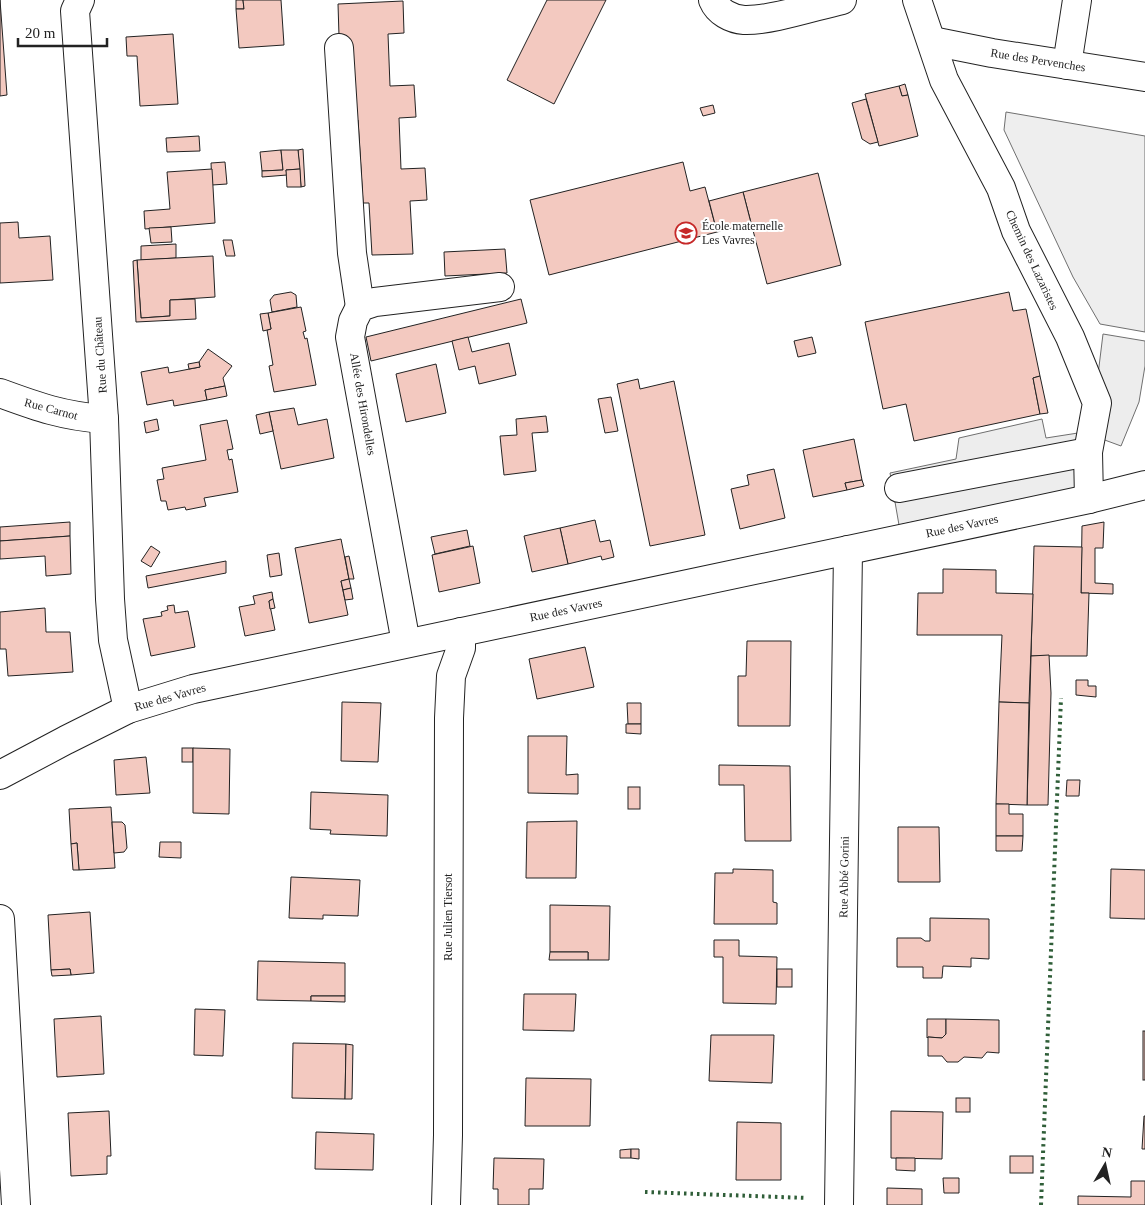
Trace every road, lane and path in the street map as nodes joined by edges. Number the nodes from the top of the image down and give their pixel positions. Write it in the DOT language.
graph roads {
  1 [pos="80,0"];
  2 [pos="713,0"];
  3 [pos="842,0"];
  4 [pos="917,0"];
  5 [pos="1077,0"];
  6 [pos="932,41"];
  7 [pos="339,48"];
  8 [pos="1067,65"];
  9 [pos="1145,77"];
  10 [pos="500,287"];
  11 [pos="360,307"];
  12 [pos="0,393"];
  13 [pos="104,419"];
  14 [pos="1088,452"];
  15 [pos="1145,485"];
  16 [pos="899,488"];
  17 [pos="1089,500"];
  18 [pos="848,550"];
  19 [pos="461,632"];
  20 [pos="406,643"];
  21 [pos="128,709"];
  22 [pos="0,775"];
  23 [pos="0,919"];
  24 [pos="16,1205"];
  25 [pos="446,1205"];
  26 [pos="840,1205"];
  1 -- 13 [label="street, Rue du Château"];
  2 -- 3 [label="street"];
  4 -- 6 [label="street, Chemin des Lazaristes"];
  5 -- 8 [label="street"];
  6 -- 8 [label="street, Rue des Pervenches"];
  6 -- 14 [label="street, Chemin des Lazaristes"];
  7 -- 11 [label="street"];
  8 -- 9 [label="street, Rue des Pervenches"];
  10 -- 11 [label="street"];
  11 -- 20 [label="street, Allée des Hirondelles"];
  12 -- 13 [label="street, Rue Carnot"];
  13 -- 21 [label="street, Rue du Château"];
  14 -- 16 [label="street"];
  14 -- 17 [label="street, Chemin des Lazaristes"];
  15 -- 17 [label="street, Rue des Vavres"];
  17 -- 18 [label="street, Rue des Vavres"];
  18 -- 19 [label="street, Rue des Vavres"];
  18 -- 26 [label="street, Rue Abbé Gorini"];
  19 -- 20 [label="street, Rue des Vavres"];
  19 -- 25 [label="street, Rue Julien Tiersot"];
  20 -- 21 [label="street, Rue des Vavres"];
  21 -- 22 [label="street, Rue des Vavres"];
  23 -- 24 [label="street"];
}
